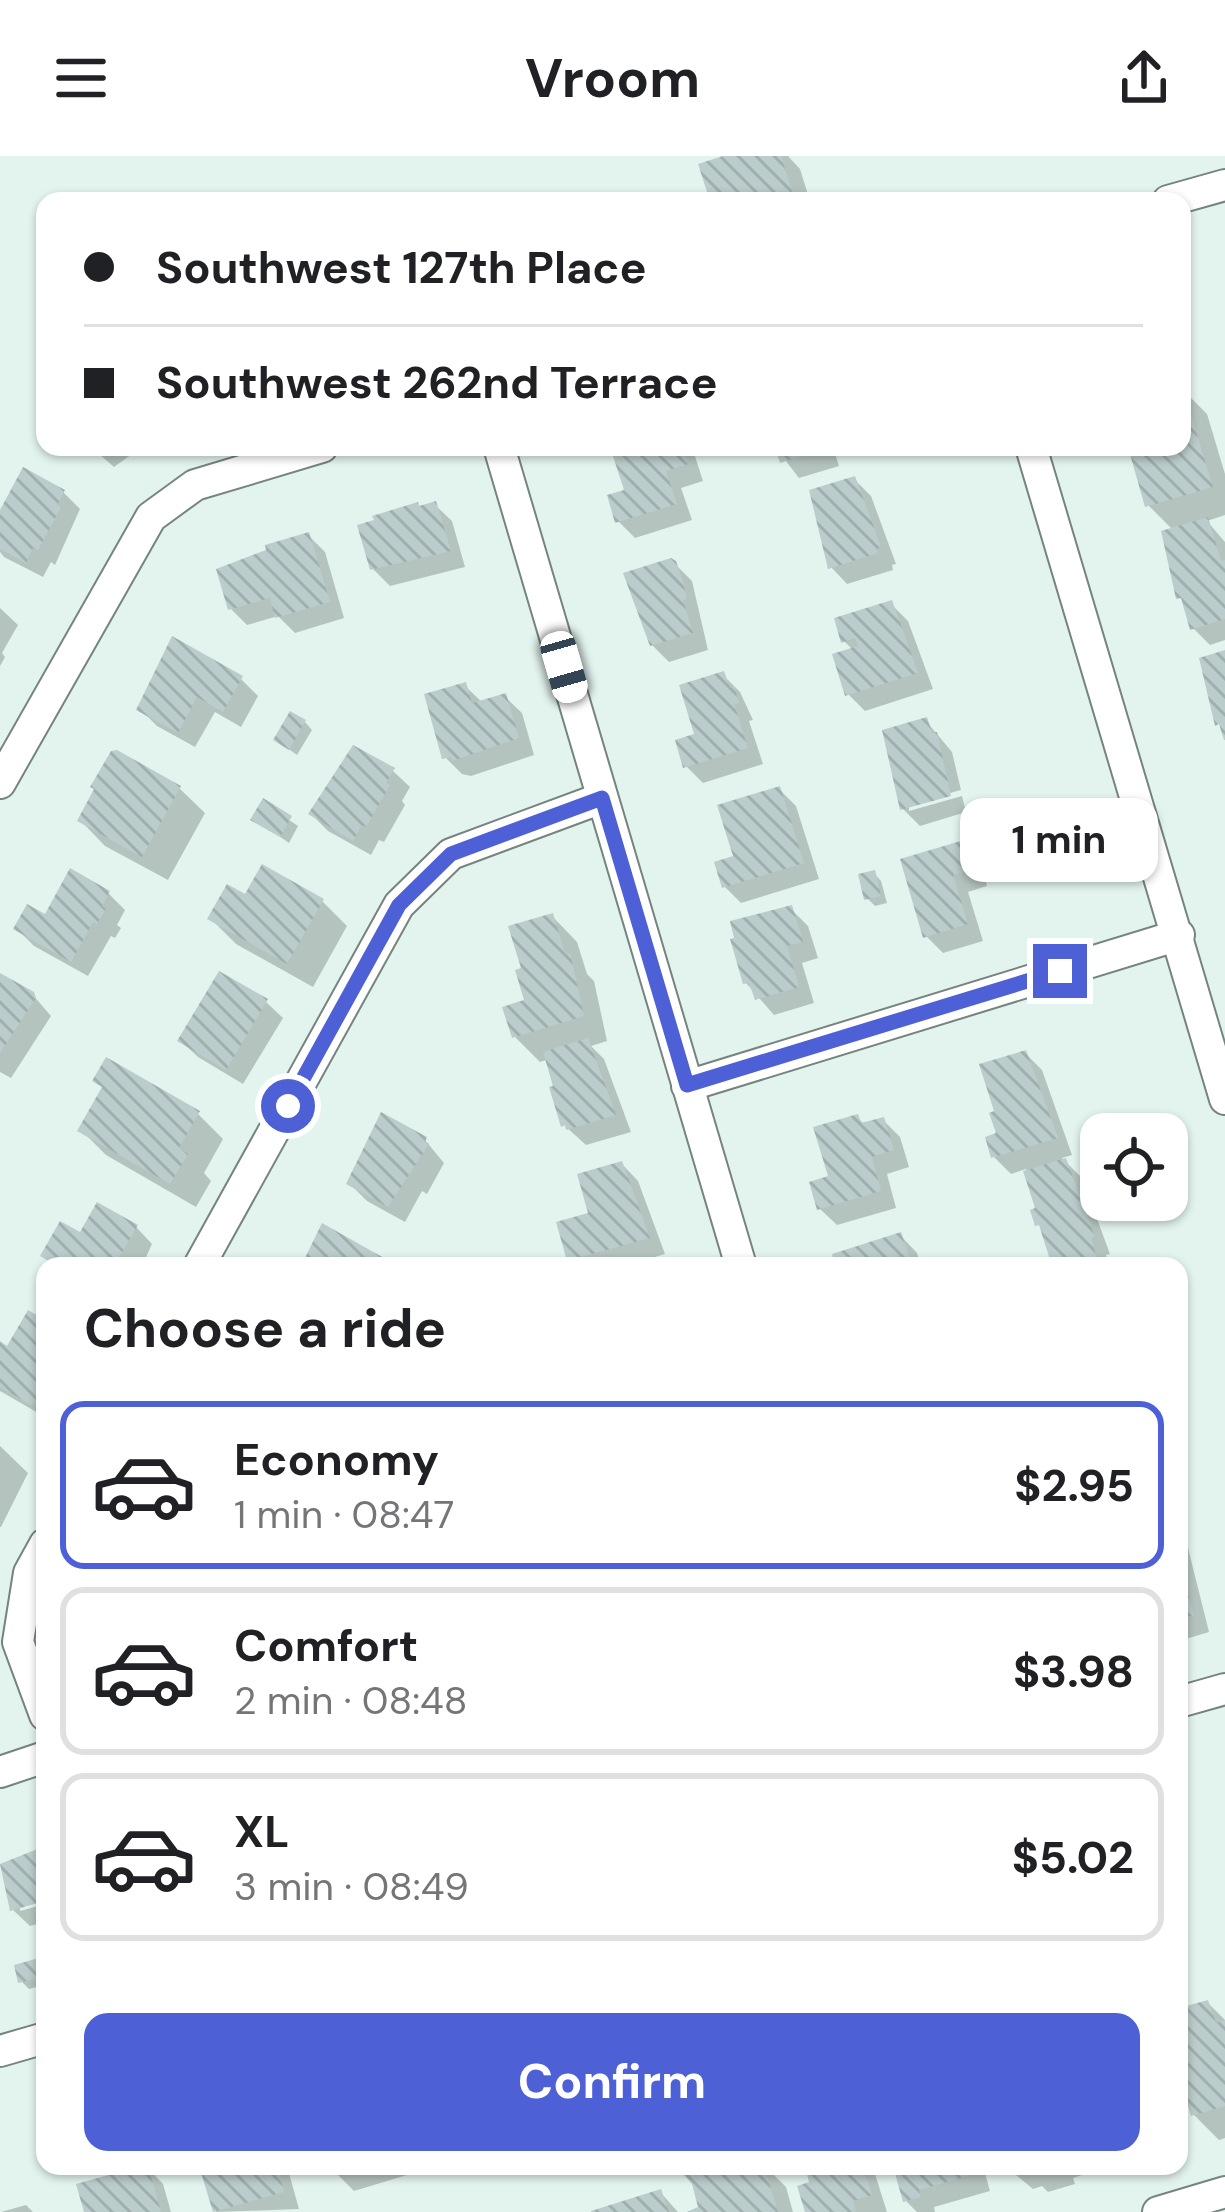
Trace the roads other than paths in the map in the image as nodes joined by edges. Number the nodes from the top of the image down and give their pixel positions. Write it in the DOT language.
graph roads {
  1 [pos="1225,185"];
  2 [pos="1191,195"];
  3 [pos="292,456"];
  4 [pos="502,456"];
  5 [pos="1034,456"];
  6 [pos="0,783"];
  7 [pos="602,798"];
  8 [pos="1179,935"];
  9 [pos="687,1085"];
  10 [pos="1225,1099"];
  11 [pos="204,1257"];
  12 [pos="738,1257"];
  13 [pos="36,1560"];
  14 [pos="1225,1689"];
  15 [pos="36,1690"];
  16 [pos="1188,1699"];
  17 [pos="36,1760"];
  18 [pos="0,1772"];
  19 [pos="36,2041"];
  20 [pos="0,2051"];
  21 [pos="1225,2192"];
  22 [pos="1158,2212"];
  1 -- 2 [label="street"];
  3 -- 6 [label="street"];
  4 -- 7 [label="street"];
  5 -- 8 [label="street"];
  7 -- 9 [label="street"];
  7 -- 11 [label="street"];
  8 -- 9 [label="street"];
  8 -- 10 [label="street"];
  9 -- 12 [label="street"];
  13 -- 15 [label="street"];
  14 -- 16 [label="street"];
  17 -- 18 [label="street"];
  19 -- 20 [label="street"];
  21 -- 22 [label="street"];
}
